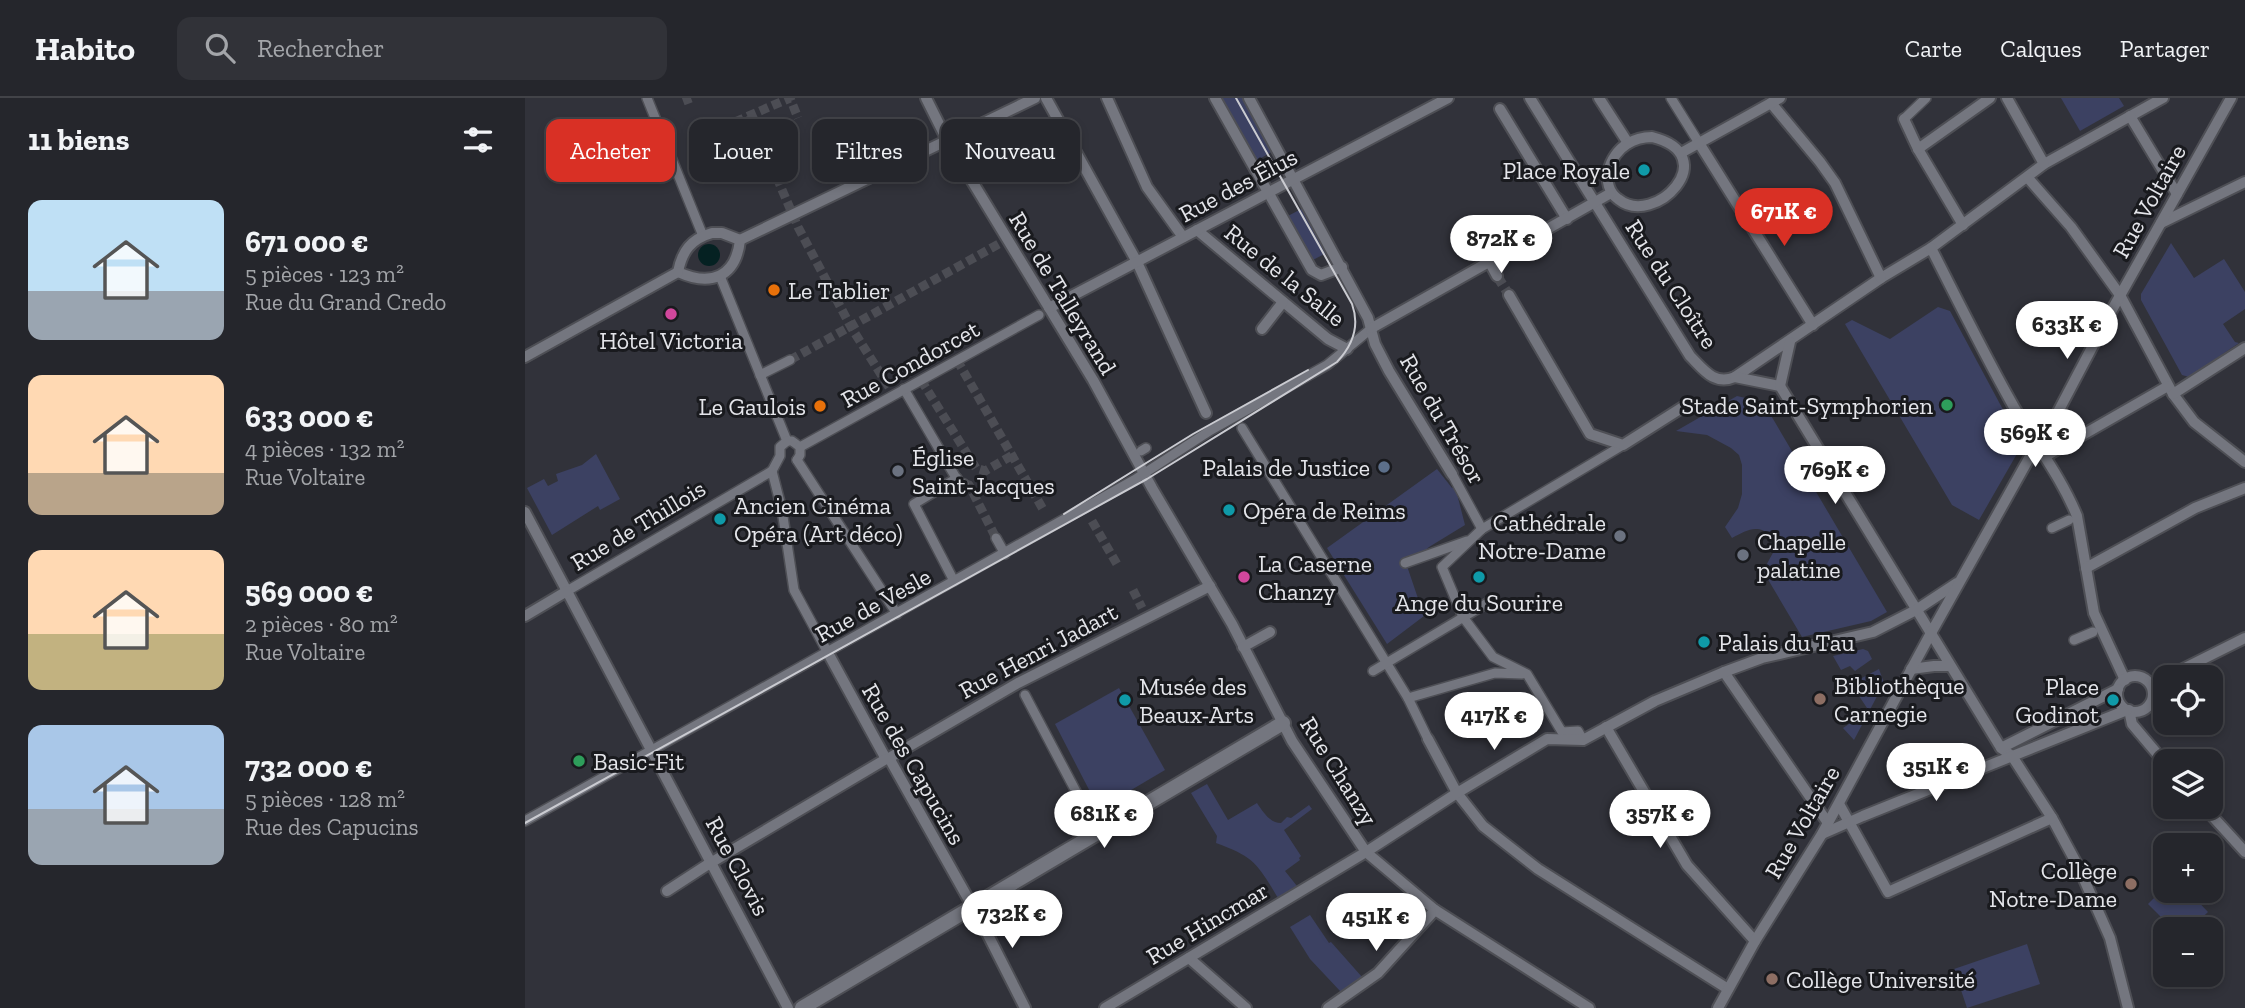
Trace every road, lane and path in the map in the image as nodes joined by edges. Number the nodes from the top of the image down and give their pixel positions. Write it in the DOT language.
graph roads {
  1 [pos="647,98"];
  2 [pos="926,98"];
  3 [pos="1035,98"];
  4 [pos="1046,98"];
  5 [pos="1107,98"];
  6 [pos="1215,98"];
  7 [pos="1249,98"];
  8 [pos="1448,98"];
  9 [pos="1530,98"];
  10 [pos="1599,98"];
  11 [pos="1671,98"];
  12 [pos="1926,98"];
  13 [pos="1990,98"];
  14 [pos="2007,98"];
  15 [pos="2163,98"];
  16 [pos="2231,98"];
  17 [pos="1775,100"];
  18 [pos="1500,109"];
  19 [pos="2130,116"];
  20 [pos="991,119"];
  21 [pos="1904,119"];
  22 [pos="941,128"];
  23 [pos="941,143"];
  24 [pos="1628,143"];
  25 [pos="1699,143"];
  26 [pos="1918,149"];
  27 [pos="1681,153"];
  28 [pos="2044,163"];
  29 [pos="2028,178"];
  30 [pos="1293,180"];
  31 [pos="971,182"];
  32 [pos="2245,182"];
  33 [pos="1268,193"];
  34 [pos="1611,193"];
  35 [pos="2177,194"];
  36 [pos="1595,203"];
  37 [pos="1567,219"];
  38 [pos="2161,223"];
  39 [pos="1963,225"];
  40 [pos="1197,230"];
  41 [pos="703,236"];
  42 [pos="1183,237"];
  43 [pos="740,240"];
  44 [pos="1930,248"];
  45 [pos="1137,262"];
  46 [pos="1490,263"];
  47 [pos="1342,267"];
  48 [pos="678,272"];
  49 [pos="720,276"];
  50 [pos="1497,276"];
  51 [pos="1881,278"];
  52 [pos="2120,295"];
  53 [pos="1511,299"];
  54 [pos="1283,302"];
  55 [pos="1044,312"];
  56 [pos="1813,325"];
  57 [pos="1372,328"];
  58 [pos="1262,329"];
  59 [pos="1790,342"];
  60 [pos="2245,348"];
  61 [pos="1347,349"];
  62 [pos="525,357"];
  63 [pos="790,360"];
  64 [pos="760,375"];
  65 [pos="1735,377"];
  66 [pos="1780,386"];
  67 [pos="904,389"];
  68 [pos="2171,390"];
  69 [pos="1683,407"];
  70 [pos="1206,413"];
  71 [pos="1242,428"];
  72 [pos="787,441"];
  73 [pos="2037,444"];
  74 [pos="1623,445"];
  75 [pos="800,447"];
  76 [pos="780,456"];
  77 [pos="2046,456"];
  78 [pos="797,460"];
  79 [pos="2245,462"];
  80 [pos="772,471"];
  81 [pos="1144,473"];
  82 [pos="1452,474"];
  83 [pos="2245,488"];
  84 [pos="525,512"];
  85 [pos="2069,520"];
  86 [pos="2052,528"];
  87 [pos="1482,529"];
  88 [pos="996,538"];
  89 [pos="1472,539"];
  90 [pos="1005,554"];
  91 [pos="1405,563"];
  92 [pos="2086,568"];
  93 [pos="954,581"];
  94 [pos="1960,582"];
  95 [pos="1210,586"];
  96 [pos="567,591"];
  97 [pos="1494,599"];
  98 [pos="1916,610"];
  99 [pos="897,614"];
  100 [pos="525,616"];
  101 [pos="1463,617"];
  102 [pos="1270,632"];
  103 [pos="2093,632"];
  104 [pos="1930,633"];
  105 [pos="2245,638"];
  106 [pos="2074,640"];
  107 [pos="1243,647"];
  108 [pos="828,652"];
  109 [pos="1387,662"];
  110 [pos="2192,665"];
  111 [pos="1951,666"];
  112 [pos="1911,670"];
  113 [pos="1373,671"];
  114 [pos="1724,672"];
  115 [pos="1527,674"];
  116 [pos="2121,684"];
  117 [pos="2151,685"];
  118 [pos="1025,695"];
  119 [pos="1408,698"];
  120 [pos="2128,710"];
  121 [pos="1283,723"];
  122 [pos="1606,727"];
  123 [pos="1428,739"];
  124 [pos="1583,740"];
  125 [pos="651,747"];
  126 [pos="2001,748"];
  127 [pos="2153,749"];
  128 [pos="2013,756"];
  129 [pos="887,758"];
  130 [pos="1457,793"];
  131 [pos="1839,804"];
  132 [pos="1090,818"];
  133 [pos="2052,818"];
  134 [pos="2215,819"];
  135 [pos="525,821"];
  136 [pos="1848,822"];
  137 [pos="1828,823"];
  138 [pos="1822,834"];
  139 [pos="1366,852"];
  140 [pos="2245,852"];
  141 [pos="712,862"];
  142 [pos="667,891"];
  143 [pos="971,908"];
  144 [pos="1435,910"];
  145 [pos="1755,941"];
  146 [pos="1189,958"];
  147 [pos="1728,989"];
  148 [pos="788,1008"];
  149 [pos="802,1008"];
  150 [pos="1025,1008"];
  151 [pos="1105,1008"];
  152 [pos="1245,1008"];
  153 [pos="1328,1008"];
  154 [pos="1589,1008"];
  155 [pos="1718,1008"];
  156 [pos="2128,1008"];
  1 -- 41 [label="street"];
  2 -- 22 [label="street, Rue de Talleyrand"];
  3 -- 20 [label="street"];
  4 -- 45 [label="street"];
  5 -- 42 [label="street"];
  6 -- 33 [label="street"];
  7 -- 30 [label="street, Rue du Trésor"];
  8 -- 30 [label="street, Rue des Élus"];
  9 -- 36 [label="street, Rue du Cloître"];
  10 -- 24 [label="street"];
  11 -- 25 [label="street"];
  12 -- 21 [label="street"];
  13 -- 26 [label="street"];
  14 -- 28 [label="street"];
  15 -- 19 [label="street"];
  16 -- 35 [label="street, Rue Voltaire"];
  17 -- 25 [label="street"];
  17 -- 51 [label="street"];
  18 -- 37 [label="street"];
  19 -- 28 [label="street"];
  19 -- 35 [label="street"];
  21 -- 26 [label="street"];
  23 -- 43 [label="street"];
  24 -- 27 [label="street"];
  24 -- 34 [label="street"];
  25 -- 27 [label="street"];
  25 -- 56 [label="street"];
  26 -- 39 [label="street"];
  27 -- 34 [label="street"];
  28 -- 29 [label="street"];
  29 -- 39 [label="street"];
  29 -- 52 [label="street"];
  30 -- 33 [label="street, Rue des Élus"];
  30 -- 47 [label="street, Rue du Trésor"];
  31 -- 55 [label="street, Rue de Talleyrand"];
  32 -- 38 [label="street"];
  33 -- 40 [label="street, Rue des Élus"];
  33 -- 47 [label="street"];
  34 -- 36 [label="street"];
  35 -- 38 [label="street, Rue Voltaire"];
  36 -- 37 [label="street"];
  36 -- 65 [label="street, Rue du Cloître"];
  37 -- 46 [label="street"];
  38 -- 52 [label="street, Rue Voltaire"];
  39 -- 44 [label="street"];
  40 -- 42 [label="street, Rue des Élus"];
  40 -- 54 [label="street, Rue de la Salle"];
  41 -- 43 [label="street"];
  41 -- 48 [label="street"];
  42 -- 45 [label="street, Rue des Élus"];
  43 -- 49 [label="street"];
  44 -- 51 [label="street"];
  44 -- 73 [label="street"];
  45 -- 55 [label="street, Rue des Élus"];
  45 -- 70 [label="street"];
  46 -- 50 [label="street"];
  46 -- 57 [label="street"];
  47 -- 57 [label="street, Rue du Trésor"];
  48 -- 49 [label="street"];
  48 -- 62 [label="street"];
  49 -- 64 [label="street"];
  51 -- 56 [label="street"];
  52 -- 68 [label="street"];
  52 -- 73 [label="street, Rue Voltaire"];
  53 -- 74 [label="street"];
  54 -- 58 [label="street"];
  54 -- 61 [label="street, Rue de la Salle"];
  55 -- 67 [label="street, Rue Condorcet"];
  55 -- 81 [label="street, Rue de Talleyrand"];
  56 -- 59 [label="street"];
  57 -- 61 [label="street, Rue de Vesle"];
  57 -- 82 [label="street, Rue du Trésor"];
  59 -- 65 [label="street"];
  59 -- 66 [label="street"];
  60 -- 68 [label="street"];
  61 -- 81 [label="street, Rue de Vesle"];
  63 -- 64 [label="street"];
  64 -- 72 [label="street"];
  65 -- 66 [label="street"];
  66 -- 98 [label="street"];
  67 -- 75 [label="street, Rue Condorcet"];
  67 -- 93 [label="street"];
  68 -- 77 [label="street"];
  68 -- 79 [label="street"];
  69 -- 74 [label="street"];
  71 -- 109 [label="street"];
  72 -- 75 [label="street"];
  72 -- 76 [label="street"];
  73 -- 77 [label="street"];
  73 -- 94 [label="street, Rue Voltaire"];
  74 -- 87 [label="street"];
  75 -- 78 [label="street"];
  76 -- 78 [label="street"];
  76 -- 80 [label="street"];
  77 -- 92 [label="street"];
  78 -- 99 [label="street"];
  80 -- 96 [label="street, Rue de Thillois"];
  80 -- 108 [label="street"];
  81 -- 90 [label="street, Rue de Vesle"];
  81 -- 95 [label="street, Rue Chanzy"];
  82 -- 87 [label="street, Rue du Trésor"];
  83 -- 92 [label="street"];
  84 -- 96 [label="street, Rue Clovis"];
  85 -- 86 [label="street"];
  87 -- 89 [label="street"];
  88 -- 90 [label="street"];
  89 -- 91 [label="street"];
  89 -- 101 [label="street"];
  90 -- 93 [label="street, Rue de Vesle"];
  92 -- 116 [label="street"];
  93 -- 99 [label="street, Rue de Vesle"];
  94 -- 98 [label="street, Rue Voltaire"];
  94 -- 104 [label="street, Rue Voltaire"];
  95 -- 107 [label="street, Rue Chanzy"];
  95 -- 129 [label="street, Rue Henri Jadart"];
  96 -- 100 [label="street, Rue de Thillois"];
  96 -- 125 [label="street, Rue Clovis"];
  97 -- 101 [label="street"];
  98 -- 104 [label="street"];
  98 -- 114 [label="street, Rue Voltaire"];
  99 -- 108 [label="street, Rue de Vesle"];
  101 -- 109 [label="street"];
  101 -- 115 [label="street"];
  102 -- 107 [label="street"];
  103 -- 106 [label="street"];
  104 -- 111 [label="street"];
  104 -- 112 [label="street, Rue Voltaire"];
  105 -- 110 [label="street"];
  107 -- 121 [label="street, Rue Chanzy"];
  108 -- 125 [label="street, Rue de Vesle"];
  108 -- 129 [label="street, Rue des Capucins"];
  109 -- 113 [label="street"];
  109 -- 119 [label="street"];
  111 -- 112 [label="street"];
  111 -- 126 [label="street"];
  112 -- 131 [label="street, Rue Voltaire"];
  114 -- 122 [label="street, Rue Voltaire"];
  114 -- 137 [label="street"];
  115 -- 119 [label="street"];
  115 -- 124 [label="street"];
  116 -- 117 [label="street"];
  116 -- 120 [label="street"];
  116 -- 126 [label="street"];
  117 -- 120 [label="street"];
  118 -- 132 [label="street"];
  119 -- 123 [label="street"];
  120 -- 127 [label="street"];
  120 -- 128 [label="street"];
  121 -- 139 [label="street, Rue Chanzy"];
  121 -- 143 [label="street"];
  122 -- 124 [label="street, Rue Voltaire"];
  122 -- 145 [label="street"];
  123 -- 130 [label="street"];
  124 -- 130 [label="street, Rue Hincmar"];
  125 -- 135 [label="street, Rue de Vesle"];
  125 -- 141 [label="street, Rue Clovis"];
  126 -- 128 [label="street"];
  128 -- 133 [label="street"];
  128 -- 136 [label="street"];
  129 -- 141 [label="street, Rue Henri Jadart"];
  129 -- 143 [label="street, Rue des Capucins"];
  130 -- 139 [label="street, Rue Hincmar"];
  130 -- 147 [label="street"];
  131 -- 136 [label="street"];
  131 -- 137 [label="street, Rue Voltaire"];
  133 -- 136 [label="street"];
  133 -- 156 [label="street"];
  134 -- 140 [label="street"];
  136 -- 138 [label="street"];
  137 -- 138 [label="street, Rue Voltaire"];
  138 -- 145 [label="street, Rue Voltaire"];
  139 -- 144 [label="street, Rue Chanzy"];
  139 -- 146 [label="street, Rue Hincmar"];
  141 -- 142 [label="street, Rue Henri Jadart"];
  141 -- 148 [label="street, Rue Clovis"];
  143 -- 149 [label="street"];
  143 -- 150 [label="street, Rue des Capucins"];
  144 -- 153 [label="street"];
  144 -- 154 [label="street, Rue Chanzy"];
  145 -- 147 [label="street, Rue Voltaire"];
  146 -- 151 [label="street, Rue Hincmar"];
  146 -- 152 [label="street"];
  147 -- 155 [label="street, Rue Voltaire"];
}
